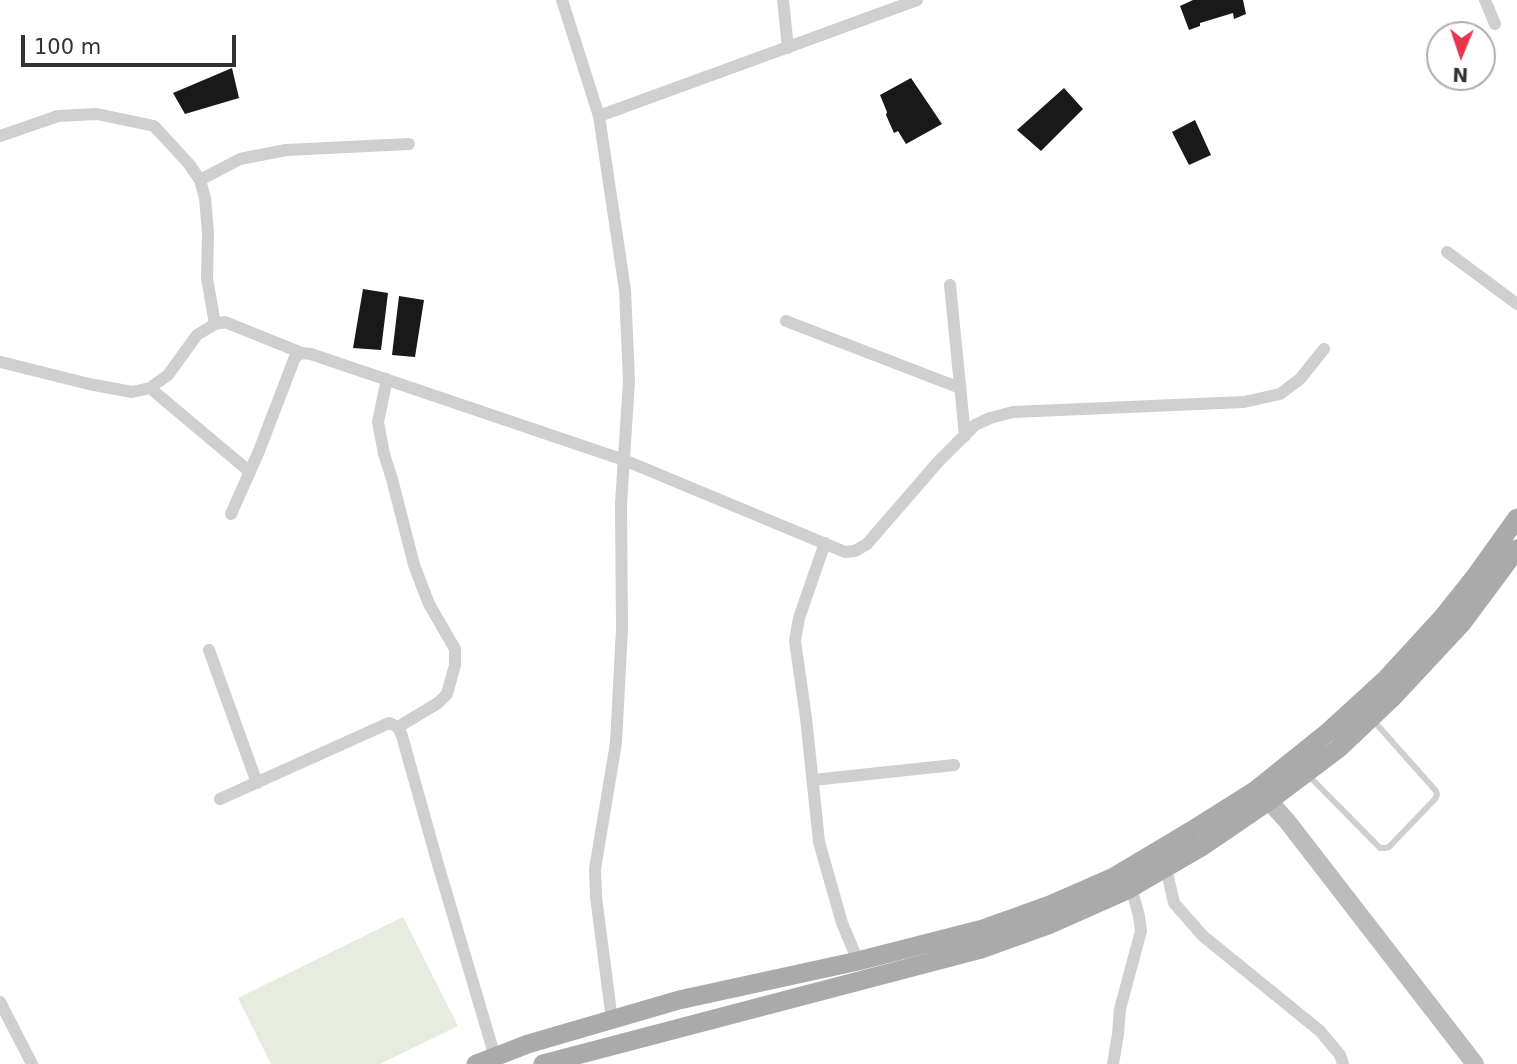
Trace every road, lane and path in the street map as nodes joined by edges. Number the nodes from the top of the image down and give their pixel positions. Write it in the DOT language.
graph roads {
  1 [pos="562,0"];
  2 [pos="782,0"];
  3 [pos="917,0"];
  4 [pos="1485,0"];
  5 [pos="1494,21"];
  6 [pos="788,48"];
  7 [pos="599,116"];
  8 [pos="0,136"];
  9 [pos="409,144"];
  10 [pos="200,180"];
  11 [pos="1447,252"];
  12 [pos="950,285"];
  13 [pos="1517,304"];
  14 [pos="786,321"];
  15 [pos="215,324"];
  16 [pos="1324,349"];
  17 [pos="302,353"];
  18 [pos="1,362"];
  19 [pos="387,379"];
  20 [pos="150,388"];
  21 [pos="960,388"];
  22 [pos="965,436"];
  23 [pos="624,460"];
  24 [pos="250,472"];
  25 [pos="231,514"];
  26 [pos="1517,518"];
  27 [pos="825,543"];
  28 [pos="1517,549"];
  29 [pos="209,650"];
  30 [pos="1371,718"];
  31 [pos="398,727"];
  32 [pos="954,765"];
  33 [pos="1306,773"];
  34 [pos="813,780"];
  35 [pos="257,783"];
  36 [pos="220,799"];
  37 [pos="1269,801"];
  38 [pos="1166,867"];
  39 [pos="1131,887"];
  40 [pos="858,961"];
  41 [pos="0,1002"];
  42 [pos="612,1020"];
  43 [pos="495,1057"];
  44 [pos="32,1064"];
  45 [pos="476,1064"];
  46 [pos="543,1064"];
  47 [pos="1113,1064"];
  48 [pos="1343,1064"];
  49 [pos="1475,1064"];
  1 -- 7 [label="street"];
  2 -- 6 [label="street"];
  3 -- 6 [label="street"];
  4 -- 5 [label="street"];
  6 -- 7 [label="street"];
  7 -- 23 [label="street"];
  8 -- 10 [label="street"];
  9 -- 10 [label="street"];
  10 -- 15 [label="street"];
  11 -- 13 [label="street"];
  12 -- 21 [label="street"];
  14 -- 21 [label="street"];
  15 -- 17 [label="street"];
  15 -- 20 [label="street"];
  16 -- 22 [label="street"];
  17 -- 19 [label="street"];
  17 -- 24 [label="street"];
  18 -- 20 [label="street"];
  19 -- 23 [label="street"];
  19 -- 31 [label="street"];
  20 -- 24 [label="street"];
  21 -- 22 [label="street"];
  22 -- 27 [label="street"];
  23 -- 27 [label="street"];
  23 -- 42 [label="street"];
  24 -- 25 [label="street"];
  26 -- 40 [label="main road"];
  27 -- 34 [label="street"];
  28 -- 30 [label="main road"];
  29 -- 35 [label="street"];
  30 -- 33 [label="main road"];
  30 -- 33 [label="lane"];
  31 -- 35 [label="street"];
  31 -- 43 [label="street"];
  32 -- 34 [label="street"];
  33 -- 37 [label="main road"];
  34 -- 40 [label="street"];
  35 -- 36 [label="street"];
  37 -- 38 [label="main road"];
  37 -- 49 [label="street"];
  38 -- 39 [label="main road"];
  38 -- 48 [label="street"];
  39 -- 46 [label="main road"];
  39 -- 47 [label="street"];
  40 -- 42 [label="main road"];
  41 -- 44 [label="street"];
  42 -- 43 [label="main road"];
  43 -- 45 [label="main road"];
}
